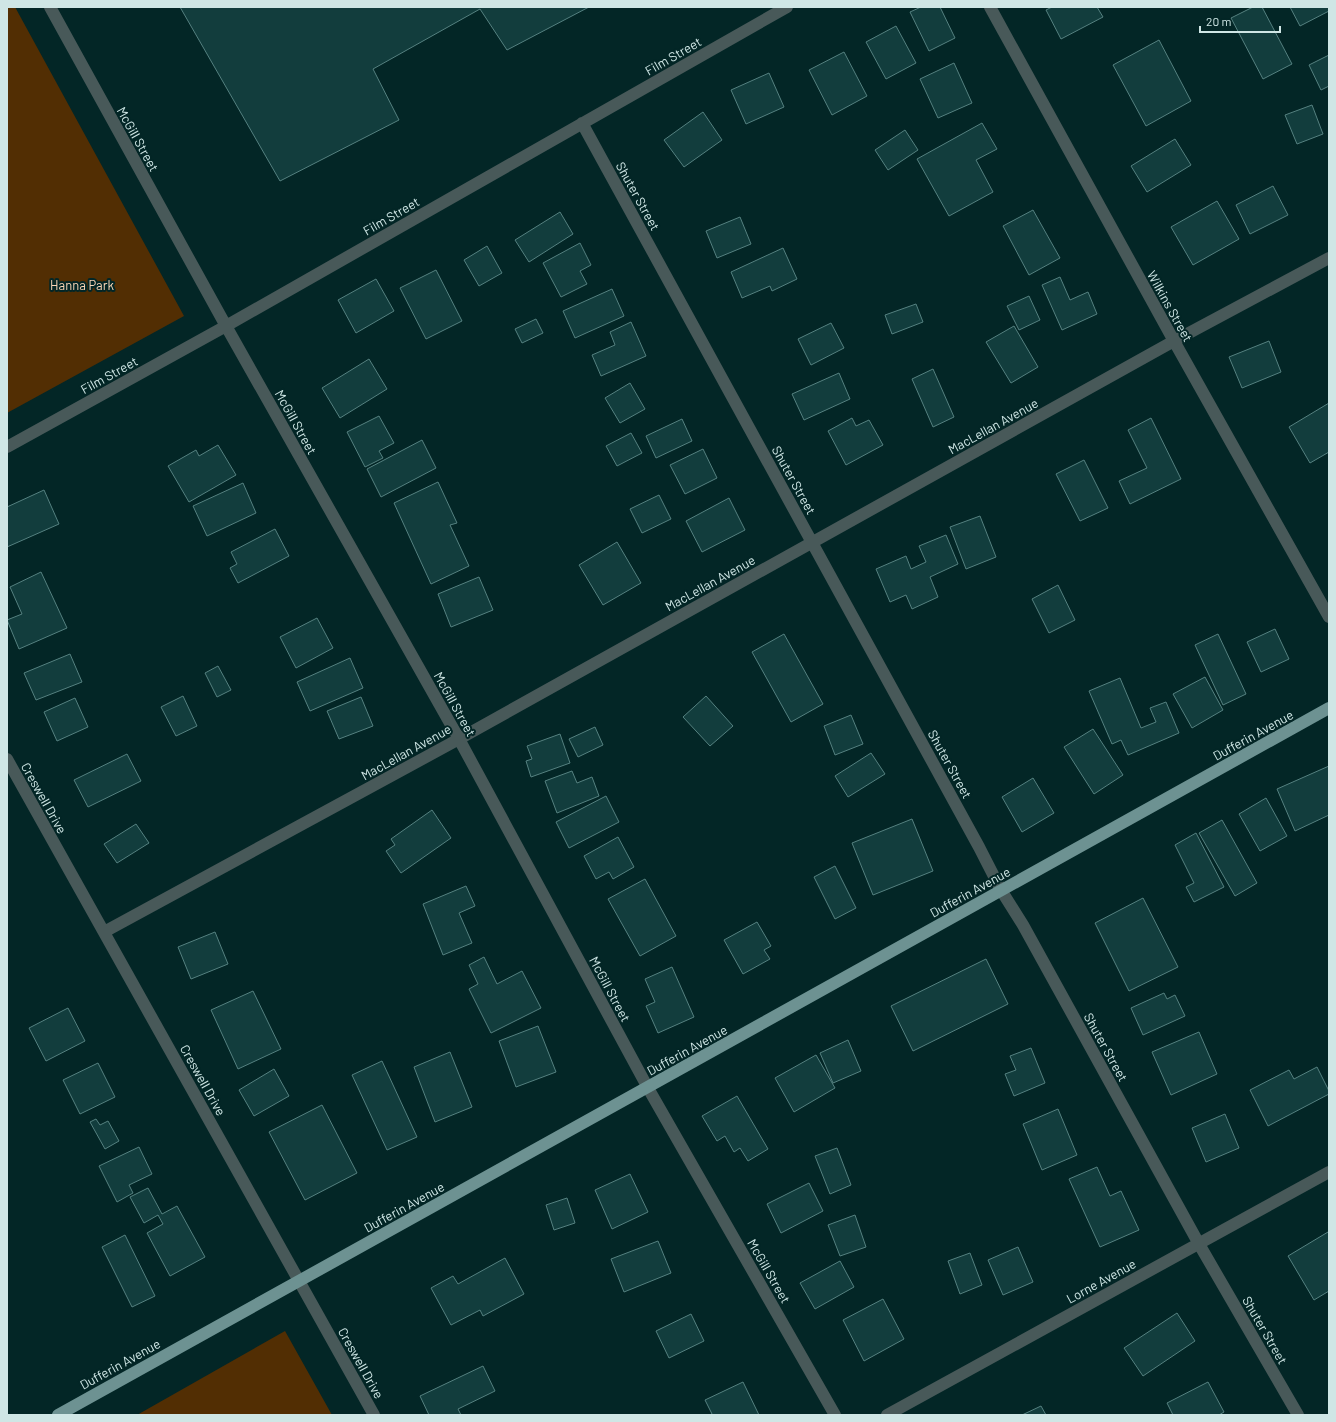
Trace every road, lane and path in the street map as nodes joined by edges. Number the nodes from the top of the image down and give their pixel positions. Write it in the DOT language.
graph roads {
  1 [pos="50,7"];
  2 [pos="787,7"];
  3 [pos="990,7"];
  4 [pos="582,123"];
  5 [pos="1329,258"];
  6 [pos="226,326"];
  7 [pos="1174,341"];
  8 [pos="7,447"];
  9 [pos="812,542"];
  10 [pos="1329,617"];
  11 [pos="1329,708"];
  12 [pos="459,739"];
  13 [pos="7,759"];
  14 [pos="1001,890"];
  15 [pos="104,932"];
  16 [pos="648,1088"];
  17 [pos="1329,1172"];
  18 [pos="1199,1244"];
  19 [pos="300,1281"];
  20 [pos="58,1415"];
  21 [pos="374,1415"];
  22 [pos="835,1415"];
  23 [pos="887,1415"];
  24 [pos="1298,1415"];
  1 -- 6 [label="street, McGill Street"];
  2 -- 4 [label="street, Film Street"];
  3 -- 7 [label="street, Wilkins Street"];
  4 -- 6 [label="street, Film Street"];
  4 -- 9 [label="street, Shuter Street"];
  5 -- 7 [label="street, MacLellan Avenue"];
  6 -- 8 [label="street, Film Street"];
  6 -- 12 [label="street, McGill Street"];
  7 -- 9 [label="street, MacLellan Avenue"];
  7 -- 10 [label="street, Wilkins Street"];
  9 -- 12 [label="street, MacLellan Avenue"];
  9 -- 14 [label="street, Shuter Street"];
  11 -- 14 [label="main road, Dufferin Avenue"];
  12 -- 15 [label="street, MacLellan Avenue"];
  12 -- 16 [label="street, McGill Street"];
  13 -- 15 [label="street, Creswell Drive"];
  14 -- 16 [label="main road, Dufferin Avenue"];
  14 -- 18 [label="street, Shuter Street"];
  15 -- 19 [label="street, Creswell Drive"];
  16 -- 19 [label="main road, Dufferin Avenue"];
  16 -- 22 [label="street, McGill Street"];
  17 -- 18 [label="street, Lorne Avenue"];
  18 -- 23 [label="street, Lorne Avenue"];
  18 -- 24 [label="street, Shuter Street"];
  19 -- 20 [label="main road, Dufferin Avenue"];
  19 -- 21 [label="street, Creswell Drive"];
}
